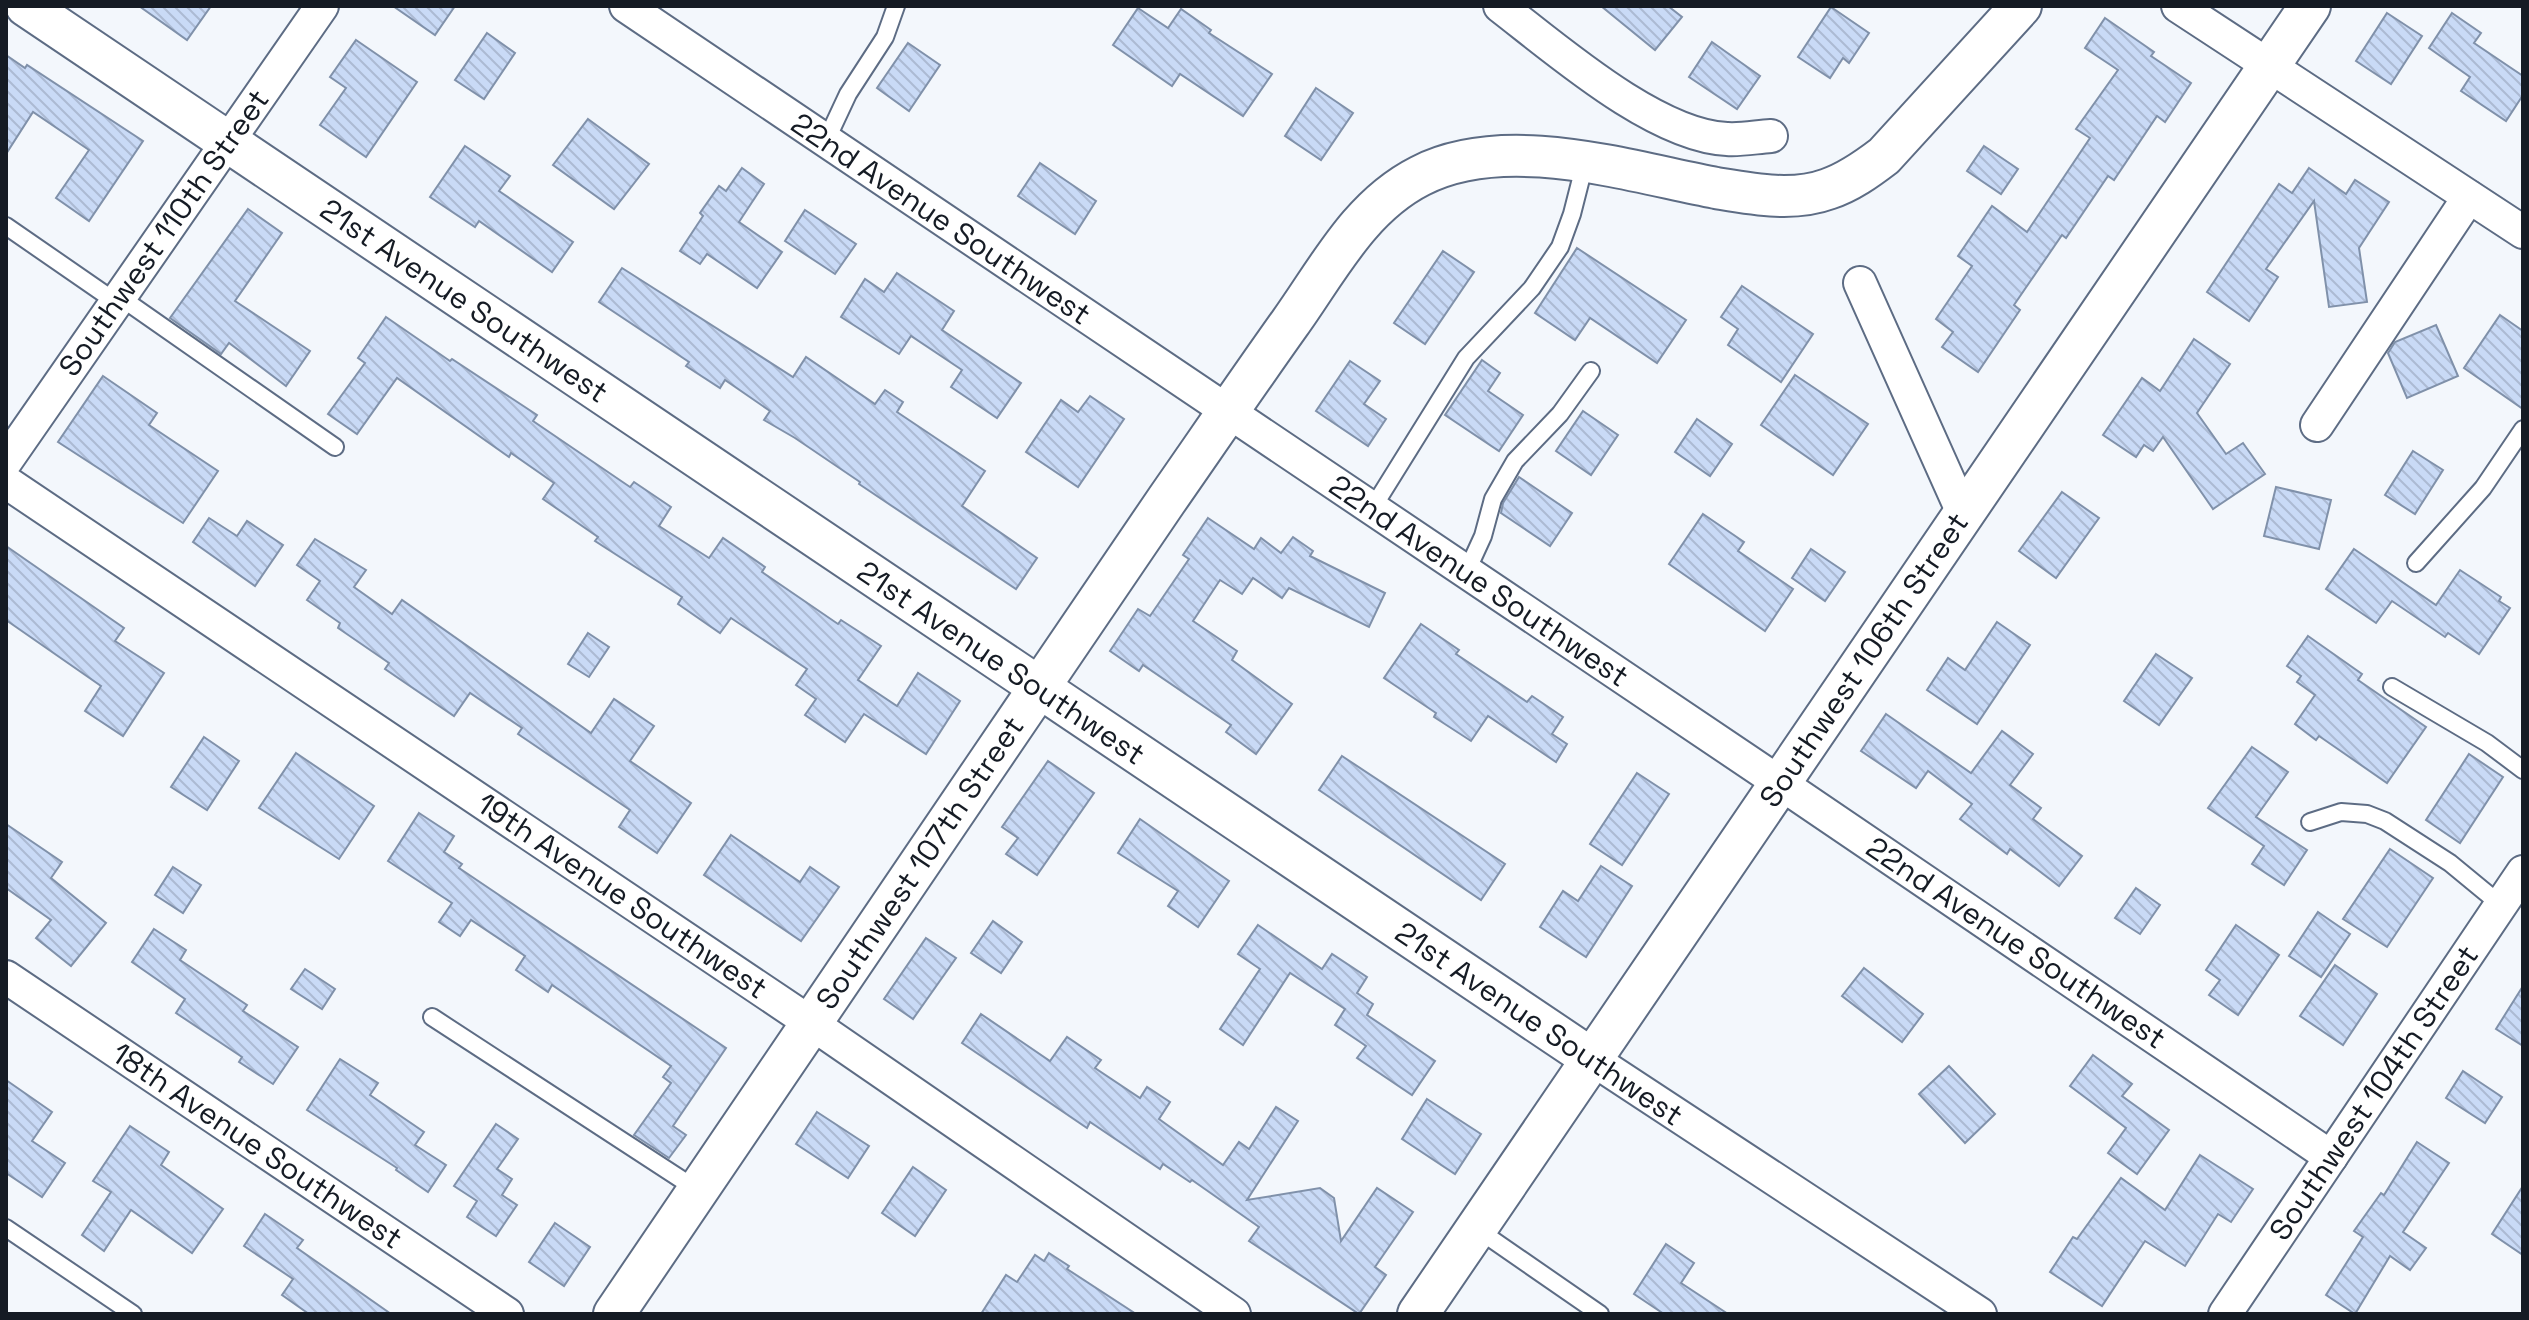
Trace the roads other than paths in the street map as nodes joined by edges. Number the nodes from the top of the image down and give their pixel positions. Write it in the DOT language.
graph roads {
  1 [pos="26,6"];
  2 [pos="322,6"];
  3 [pos="626,6"];
  4 [pos="896,6"];
  5 [pos="1500,6"];
  6 [pos="2021,6"];
  7 [pos="2178,6"];
  8 [pos="2310,6"];
  9 [pos="2269,65"];
  10 [pos="1771,136"];
  11 [pos="228,141"];
  12 [pos="826,141"];
  13 [pos="1585,163"];
  14 [pos="2469,197"];
  15 [pos="6,226"];
  16 [pos="2523,232"];
  17 [pos="1860,283"];
  18 [pos="118,300"];
  19 [pos="1591,371"];
  20 [pos="1227,412"];
  21 [pos="2317,425"];
  22 [pos="2523,429"];
  23 [pos="335,447"];
  24 [pos="6,461"];
  25 [pos="6,482"];
  26 [pos="1372,509"];
  27 [pos="1964,515"];
  28 [pos="2416,563"];
  29 [pos="1466,573"];
  30 [pos="2392,687"];
  31 [pos="1039,689"];
  32 [pos="2523,770"];
  33 [pos="1780,783"];
  34 [pos="2310,822"];
  35 [pos="2523,872"];
  36 [pos="2501,905"];
  37 [pos="6,977"];
  38 [pos="432,1017"];
  39 [pos="811,1023"];
  40 [pos="1592,1059"];
  41 [pos="2331,1157"];
  42 [pos="698,1190"];
  43 [pos="6,1228"];
  44 [pos="1476,1228"];
  45 [pos="133,1314"];
  46 [pos="507,1314"];
  47 [pos="614,1314"];
  48 [pos="1234,1314"];
  49 [pos="1418,1314"];
  50 [pos="1600,1314"];
  51 [pos="1980,1314"];
  52 [pos="2225,1314"];
  1 -- 11 [label="street, 21st Avenue Southwest"];
  2 -- 11 [label="street, Southwest 110th Street"];
  3 -- 12 [label="street, 22nd Avenue Southwest"];
  4 -- 12 [label="lane"];
  5 -- 10 [label="street"];
  6 -- 13 [label="street, Southwest 107th Street"];
  7 -- 9 [label="street"];
  8 -- 9 [label="street, Southwest 106th Street"];
  9 -- 14 [label="street"];
  9 -- 27 [label="street, Southwest 106th Street"];
  11 -- 18 [label="street, Southwest 110th Street"];
  11 -- 31 [label="street, 21st Avenue Southwest"];
  12 -- 20 [label="street, 22nd Avenue Southwest"];
  13 -- 20 [label="street, Southwest 107th Street"];
  13 -- 26 [label="lane"];
  14 -- 16 [label="street"];
  14 -- 21 [label="street"];
  15 -- 18 [label="lane"];
  17 -- 27 [label="street"];
  18 -- 23 [label="lane"];
  18 -- 24 [label="street, Southwest 110th Street"];
  19 -- 29 [label="lane"];
  20 -- 26 [label="street, 22nd Avenue Southwest"];
  20 -- 31 [label="street, Southwest 107th Street"];
  22 -- 28 [label="lane"];
  25 -- 39 [label="street, 19th Avenue Southwest"];
  26 -- 29 [label="street, 22nd Avenue Southwest"];
  27 -- 33 [label="street, Southwest 106th Street"];
  29 -- 33 [label="street, 22nd Avenue Southwest"];
  30 -- 32 [label="lane"];
  31 -- 39 [label="street, Southwest 107th Street"];
  31 -- 40 [label="street, 21st Avenue Southwest"];
  33 -- 40 [label="street, Southwest 106th Street"];
  33 -- 41 [label="street, 22nd Avenue Southwest"];
  34 -- 36 [label="lane"];
  35 -- 36 [label="street, Southwest 104th Street"];
  36 -- 41 [label="street, Southwest 104th Street"];
  37 -- 46 [label="street, 18th Avenue Southwest"];
  38 -- 42 [label="lane"];
  39 -- 42 [label="street, Southwest 107th Street"];
  39 -- 48 [label="street, 19th Avenue Southwest"];
  40 -- 44 [label="street, Southwest 106th Street"];
  40 -- 51 [label="street, 21st Avenue Southwest"];
  41 -- 52 [label="street, Southwest 104th Street"];
  42 -- 47 [label="street, Southwest 107th Street"];
  43 -- 45 [label="lane"];
  44 -- 49 [label="street, Southwest 106th Street"];
  44 -- 50 [label="lane"];
}
